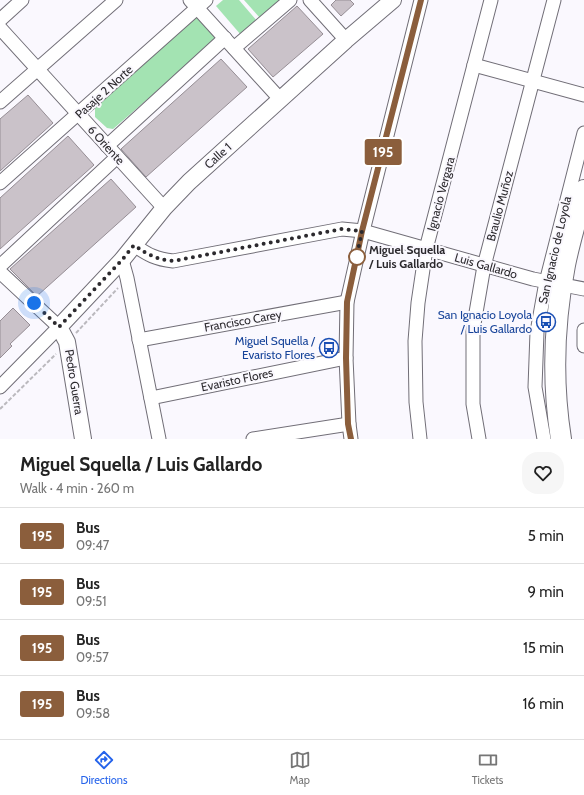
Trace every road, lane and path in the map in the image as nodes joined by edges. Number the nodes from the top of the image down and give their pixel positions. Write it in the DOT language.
graph roads {
  1 [pos="22,0"];
  2 [pos="116,0"];
  3 [pos="290,0"];
  4 [pos="310,0"];
  5 [pos="393,0"];
  6 [pos="421,0"];
  7 [pos="492,0"];
  8 [pos="554,0"];
  9 [pos="198,3"];
  10 [pos="0,20"];
  11 [pos="0,28"];
  12 [pos="225,38"];
  13 [pos="346,40"];
  14 [pos="234,48"];
  15 [pos="474,65"];
  16 [pos="37,69"];
  17 [pos="532,81"];
  18 [pos="584,94"];
  19 [pos="280,99"];
  20 [pos="0,102"];
  21 [pos="79,115"];
  22 [pos="584,134"];
  23 [pos="107,146"];
  24 [pos="118,158"];
  25 [pos="0,184"];
  26 [pos="584,190"];
  27 [pos="164,208"];
  28 [pos="362,231"];
  29 [pos="584,244"];
  30 [pos="134,245"];
  31 [pos="426,249"];
  32 [pos="122,260"];
  33 [pos="0,266"];
  34 [pos="484,266"];
  35 [pos="0,272"];
  36 [pos="566,286"];
  37 [pos="347,302"];
  38 [pos="59,327"];
  39 [pos="584,330"];
  40 [pos="139,340"];
  41 [pos="584,346"];
  42 [pos="346,358"];
  43 [pos="0,387"];
  44 [pos="151,398"];
  45 [pos="348,424"];
  46 [pos="83,439"];
  47 [pos="159,439"];
  48 [pos="253,439"];
  49 [pos="351,439"];
  50 [pos="420,439"];
  51 [pos="479,439"];
  52 [pos="544,439"];
  53 [pos="561,439"];
  54 [pos="574,439"];
  1 -- 10 [label="street"];
  2 -- 16 [label="street"];
  3 -- 14 [label="street"];
  4 -- 13 [label="street"];
  5 -- 13 [label="street, Calle 1"];
  6 -- 28 [label="street"];
  7 -- 15 [label="street, Ignacio Vergara"];
  8 -- 17 [label="street, Braulio Muñoz"];
  9 -- 12 [label="street"];
  9 -- 21 [label="street, Pasaje 2 Norte"];
  11 -- 16 [label="street, 6 Oriente"];
  12 -- 14 [label="street"];
  12 -- 23 [label="street"];
  13 -- 19 [label="street, Calle 1"];
  14 -- 19 [label="street"];
  15 -- 17 [label="street"];
  15 -- 31 [label="street, Ignacio Vergara"];
  16 -- 20 [label="street"];
  16 -- 21 [label="street, 6 Oriente"];
  17 -- 18 [label="street"];
  17 -- 34 [label="street, Braulio Muñoz"];
  19 -- 27 [label="street, Calle 1"];
  21 -- 23 [label="street, 6 Oriente"];
  21 -- 25 [label="street, Pasaje 2 Norte"];
  22 -- 36 [label="street, San Ignacio de Loyola"];
  23 -- 24 [label="street, 6 Oriente"];
  24 -- 27 [label="street, 6 Oriente"];
  24 -- 33 [label="street"];
  26 -- 36 [label="main road, San Ignacio de Loyola"];
  27 -- 30 [label="street, Calle 1"];
  28 -- 30 [label="street, Luis Gallardo"];
  28 -- 31 [label="street, Luis Gallardo"];
  28 -- 37 [label="street"];
  29 -- 36 [label="main road, San Ignacio de Loyola"];
  30 -- 32 [label="street, Calle 1"];
  31 -- 34 [label="street, Luis Gallardo"];
  31 -- 50 [label="street, Ignacio Vergara"];
  32 -- 38 [label="street, Calle 1"];
  32 -- 40 [label="street"];
  34 -- 36 [label="street, Luis Gallardo"];
  34 -- 51 [label="street, Braulio Muñoz"];
  35 -- 38 [label="street"];
  36 -- 52 [label="street, San Ignacio de Loyola"];
  36 -- 53 [label="main road, San Ignacio de Loyola"];
  36 -- 54 [label="main road, San Ignacio de Loyola"];
  37 -- 40 [label="street, Francisco Carey"];
  37 -- 42 [label="street"];
  38 -- 43 [label="street"];
  38 -- 46 [label="street, Pedro Guerra"];
  39 -- 41 [label="street"];
  40 -- 44 [label="street"];
  42 -- 44 [label="street, Evaristo Flores"];
  42 -- 45 [label="street"];
  44 -- 47 [label="street"];
  45 -- 48 [label="street"];
  45 -- 49 [label="street"];
}
